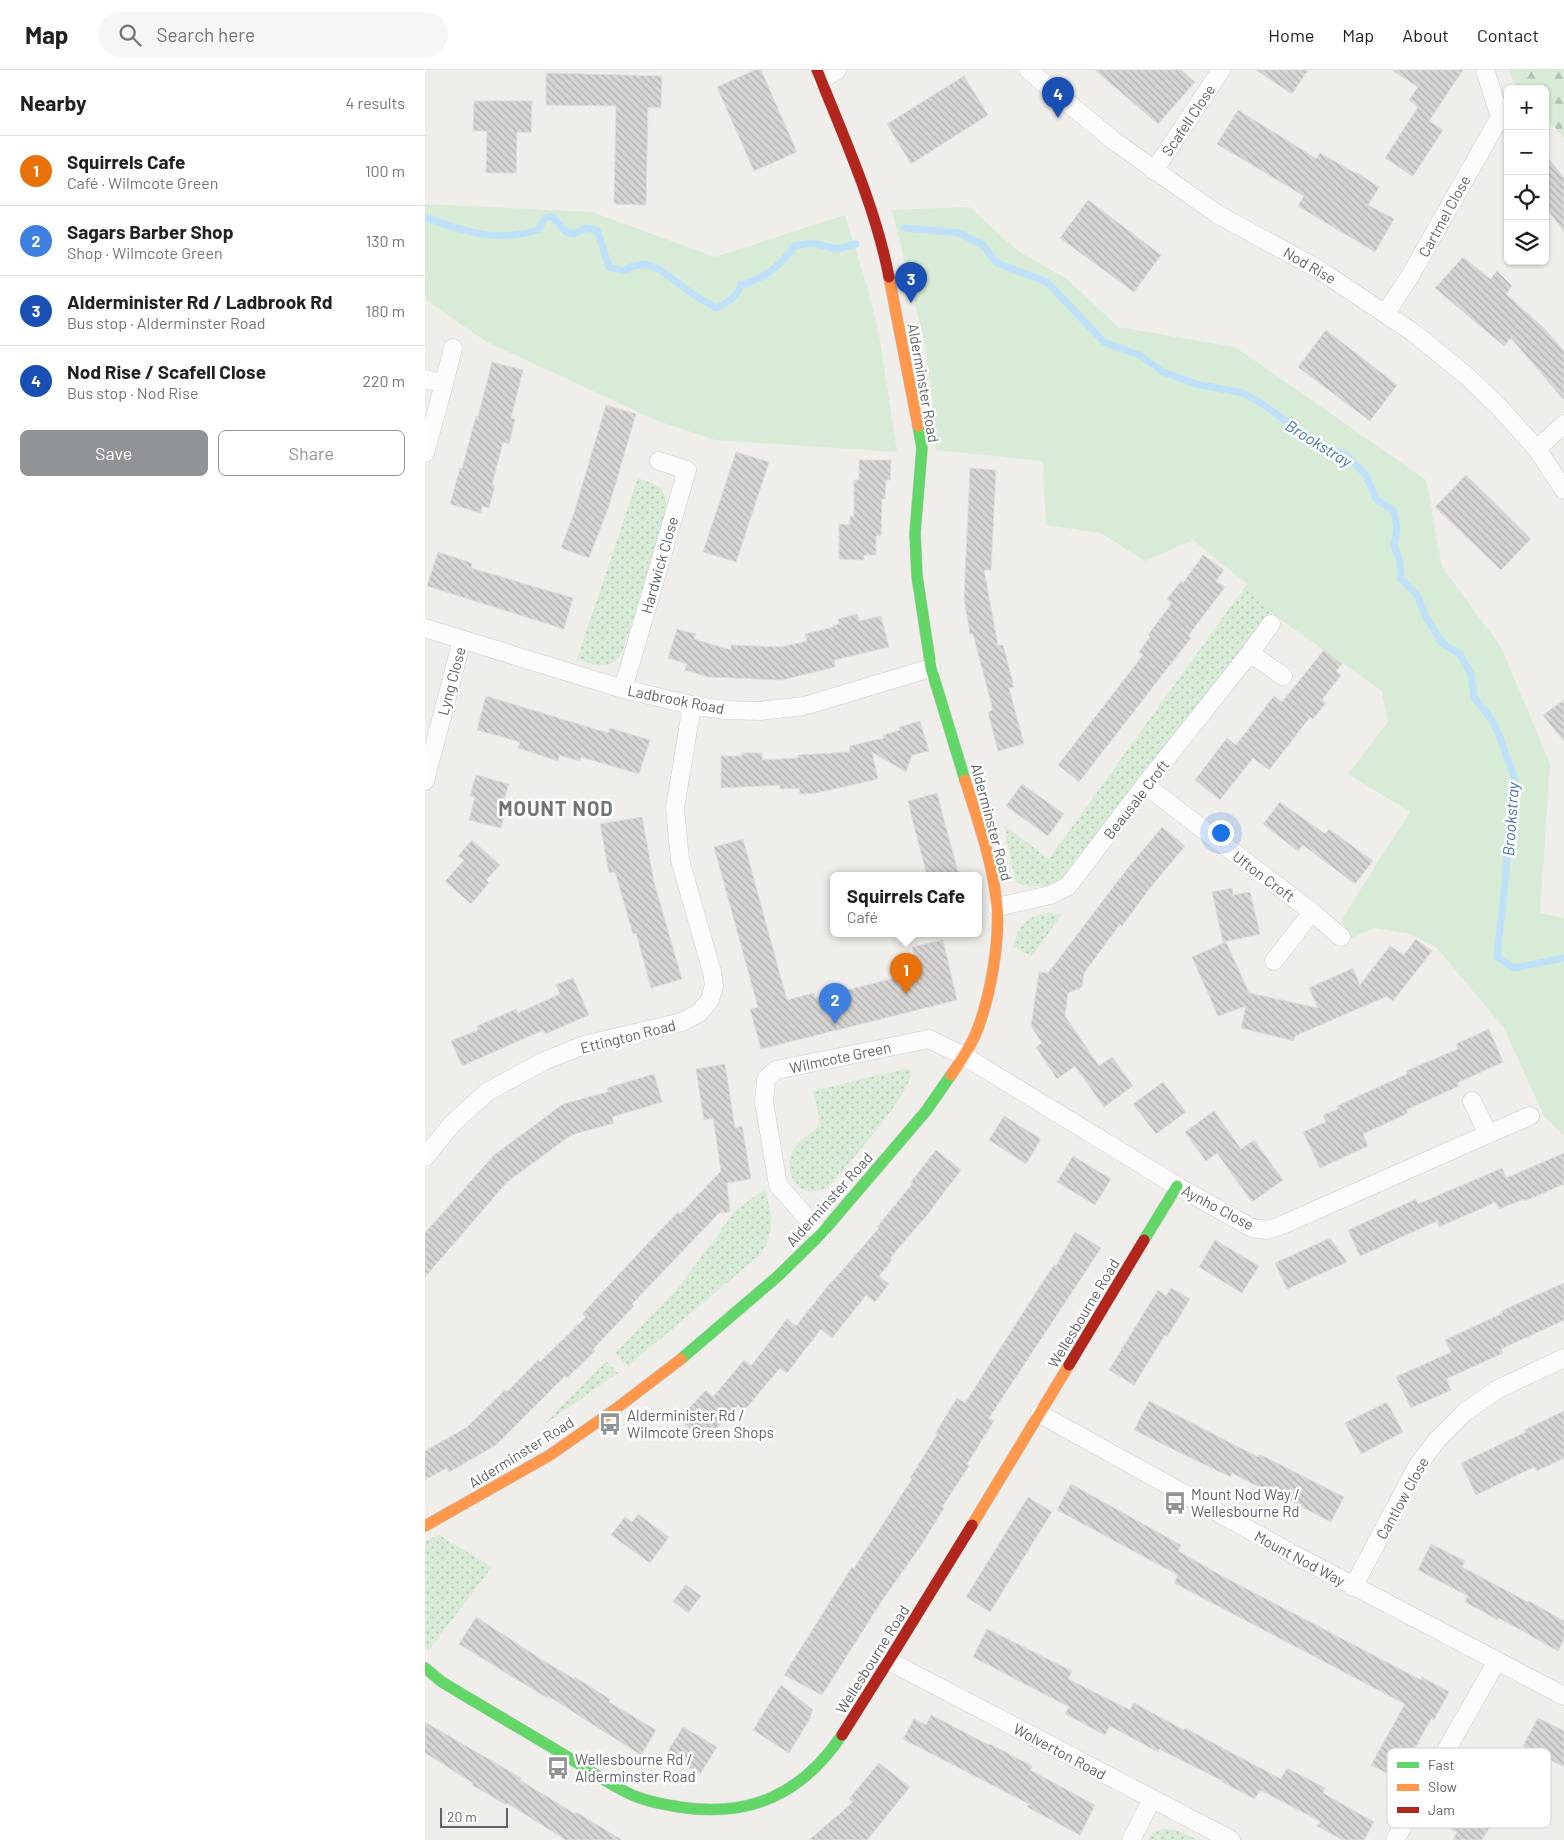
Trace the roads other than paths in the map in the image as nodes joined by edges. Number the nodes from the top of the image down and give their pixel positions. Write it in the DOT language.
graph roads {
  1 [pos="837,70"];
  2 [pos="1028,70"];
  3 [pos="1221,70"];
  4 [pos="1485,70"];
  5 [pos="819,75"];
  6 [pos="1504,119"];
  7 [pos="1154,171"];
  8 [pos="1386,313"];
  9 [pos="453,348"];
  10 [pos="425,379"];
  11 [pos="444,384"];
  12 [pos="1564,424"];
  13 [pos="1537,449"];
  14 [pos="425,453"];
  15 [pos="659,461"];
  16 [pos="1564,490"];
  17 [pos="1271,624"];
  18 [pos="425,628"];
  19 [pos="462,640"];
  20 [pos="1250,653"];
  21 [pos="931,668"];
  22 [pos="1283,676"];
  23 [pos="623,689"];
  24 [pos="691,705"];
  25 [pos="425,781"];
  26 [pos="1145,785"];
  27 [pos="997,907"];
  28 [pos="1312,912"];
  29 [pos="1341,937"];
  30 [pos="1274,961"];
  31 [pos="965,1056"];
  32 [pos="1472,1101"];
  33 [pos="1530,1116"];
  34 [pos="1488,1134"];
  35 [pos="425,1157"];
  36 [pos="1177,1186"];
  37 [pos="821,1234"];
  38 [pos="1564,1358"];
  39 [pos="1039,1414"];
  40 [pos="425,1526"];
  41 [pos="1353,1587"];
  42 [pos="889,1661"];
  43 [pos="1497,1661"];
  44 [pos="425,1668"];
  45 [pos="1564,1696"];
  46 [pos="1447,1748"];
  47 [pos="1152,1799"];
  48 [pos="1402,1828"];
  49 [pos="1131,1840"];
  50 [pos="1231,1840"];
  51 [pos="1395,1840"];
  1 -- 5 [label="street"];
  2 -- 7 [label="street, Nod Rise"];
  3 -- 7 [label="street, Scafell Close"];
  4 -- 6 [label="street, Cartmel Close"];
  5 -- 21 [label="street, Alderminster Road"];
  6 -- 8 [label="street, Cartmel Close"];
  7 -- 8 [label="street, Nod Rise"];
  8 -- 13 [label="street, Nod Rise"];
  9 -- 11 [label="street"];
  10 -- 11 [label="street"];
  11 -- 14 [label="street"];
  12 -- 13 [label="street"];
  13 -- 16 [label="street, Nod Rise"];
  15 -- 23 [label="street, Hardwick Close"];
  17 -- 20 [label="street, Beausale Croft"];
  18 -- 19 [label="street, Ladbrook Road"];
  19 -- 23 [label="street, Ladbrook Road"];
  19 -- 25 [label="street, Lyng Close"];
  20 -- 22 [label="street"];
  20 -- 26 [label="street, Beausale Croft"];
  21 -- 24 [label="street, Ladbrook Road"];
  21 -- 27 [label="street, Alderminster Road"];
  23 -- 24 [label="street, Ladbrook Road"];
  24 -- 35 [label="street, Ettington Road"];
  26 -- 27 [label="street, Beausale Croft"];
  26 -- 28 [label="street, Ufton Croft"];
  27 -- 31 [label="street, Alderminster Road"];
  28 -- 29 [label="street, Ufton Croft"];
  28 -- 30 [label="street"];
  31 -- 36 [label="street, Aynho Close"];
  31 -- 37 [label="street, Alderminster Road"];
  31 -- 37 [label="street, Wilmcote Green"];
  32 -- 34 [label="street"];
  33 -- 34 [label="street, Aynho Close"];
  34 -- 36 [label="street, Aynho Close"];
  36 -- 39 [label="street, Wellesbourne Road"];
  37 -- 40 [label="street, Alderminster Road"];
  38 -- 41 [label="street, Cantlow Close"];
  39 -- 41 [label="street, Mount Nod Way"];
  39 -- 42 [label="street, Wellesbourne Road"];
  41 -- 43 [label="street, Mount Nod Way"];
  42 -- 44 [label="street, Wellesbourne Road"];
  42 -- 47 [label="street, Wolverton Road"];
  43 -- 45 [label="street, Mount Nod Way"];
  43 -- 46 [label="street"];
  47 -- 49 [label="street"];
  47 -- 50 [label="street, Wolverton Road"];
  48 -- 51 [label="street"];
}
